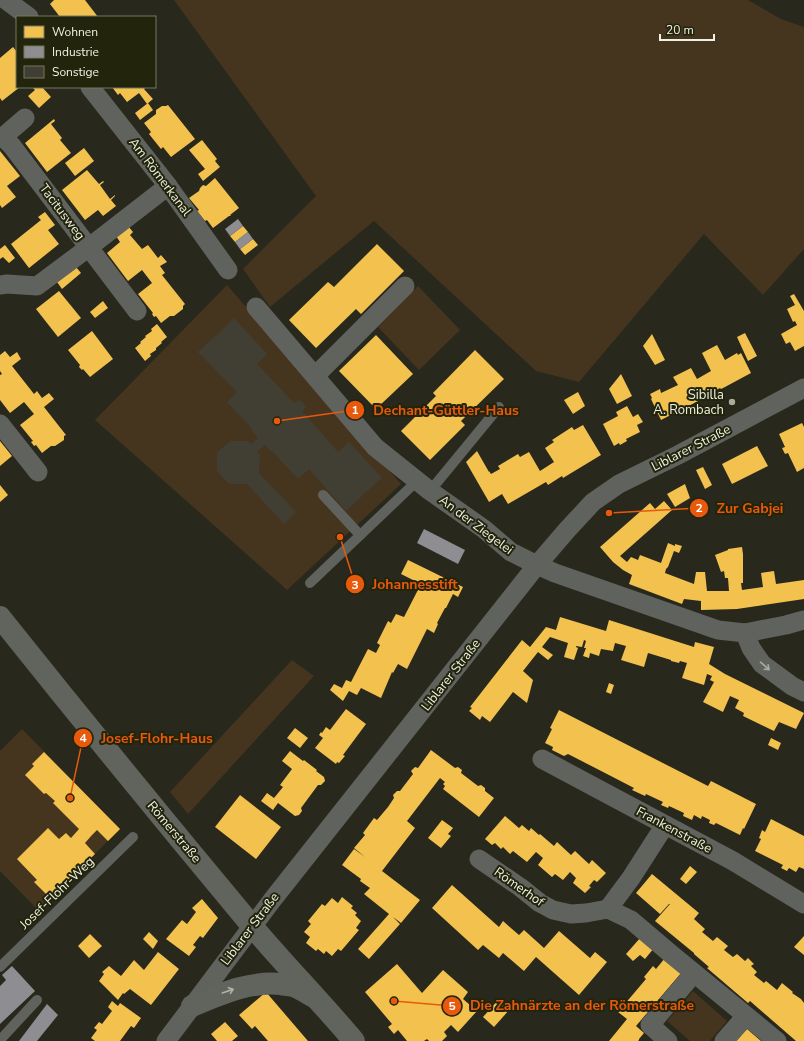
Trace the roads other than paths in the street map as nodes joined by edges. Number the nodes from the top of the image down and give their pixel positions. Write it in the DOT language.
graph roads {
  1 [pos="6,0"];
  2 [pos="28,16"];
  3 [pos="91,88"];
  4 [pos="25,118"];
  5 [pos="168,186"];
  6 [pos="88,248"];
  7 [pos="228,270"];
  8 [pos="0,285"];
  9 [pos="405,286"];
  10 [pos="256,307"];
  11 [pos="137,311"];
  12 [pos="315,376"];
  13 [pos="804,388"];
  14 [pos="500,407"];
  15 [pos="0,424"];
  16 [pos="38,472"];
  17 [pos="423,486"];
  18 [pos="323,495"];
  19 [pos="360,535"];
  20 [pos="537,565"];
  21 [pos="310,583"];
  22 [pos="0,617"];
  23 [pos="804,620"];
  24 [pos="745,633"];
  25 [pos="804,692"];
  26 [pos="542,759"];
  27 [pos="665,825"];
  28 [pos="132,837"];
  29 [pos="479,860"];
  30 [pos="804,904"];
  31 [pos="608,909"];
  32 [pos="253,926"];
  33 [pos="0,967"];
  34 [pos="694,973"];
  35 [pos="37,1000"];
  36 [pos="319,1000"];
  37 [pos="192,1006"];
  38 [pos="746,1016"];
  39 [pos="0,1040"];
  40 [pos="166,1041"];
  41 [pos="354,1041"];
  42 [pos="668,1041"];
  43 [pos="724,1041"];
  44 [pos="777,1041"];
  1 -- 2 [label="street"];
  3 -- 5 [label="street, Am Römerkanal"];
  4 -- 6 [label="street, Tacitusweg"];
  5 -- 6 [label="street"];
  5 -- 7 [label="street, Am Römerkanal"];
  6 -- 8 [label="street"];
  6 -- 11 [label="street, Tacitusweg"];
  9 -- 12 [label="street"];
  10 -- 12 [label="street, An der Ziegelei"];
  12 -- 17 [label="street, An der Ziegelei"];
  13 -- 20 [label="street, Liblarer Straße"];
  14 -- 17 [label="lane"];
  15 -- 16 [label="street"];
  17 -- 19 [label="lane"];
  17 -- 20 [label="street, An der Ziegelei"];
  18 -- 19 [label="lane"];
  19 -- 21 [label="lane"];
  20 -- 24 [label="street, An der Ziegelei"];
  20 -- 32 [label="street, Liblarer Straße"];
  22 -- 32 [label="main road, Römerstraße"];
  23 -- 24 [label="street, An der Ziegelei"];
  24 -- 25 [label="street, one-way"];
  26 -- 27 [label="street, Frankenstraße"];
  27 -- 30 [label="street, Frankenstraße"];
  27 -- 31 [label="street"];
  28 -- 33 [label="lane, Josef-Flohr-Weg"];
  29 -- 31 [label="street, Römerhof"];
  31 -- 34 [label="street"];
  32 -- 36 [label="main road, Römerstraße"];
  32 -- 37 [label="street, Liblarer Straße"];
  34 -- 38 [label="street"];
  34 -- 42 [label="street"];
  35 -- 39 [label="lane"];
  37 -- 36 [label="main road, one-way"];
  36 -- 41 [label="main road, Römerstraße"];
  37 -- 40 [label="street, Liblarer Straße"];
  38 -- 43 [label="street"];
  38 -- 44 [label="street"];
}
